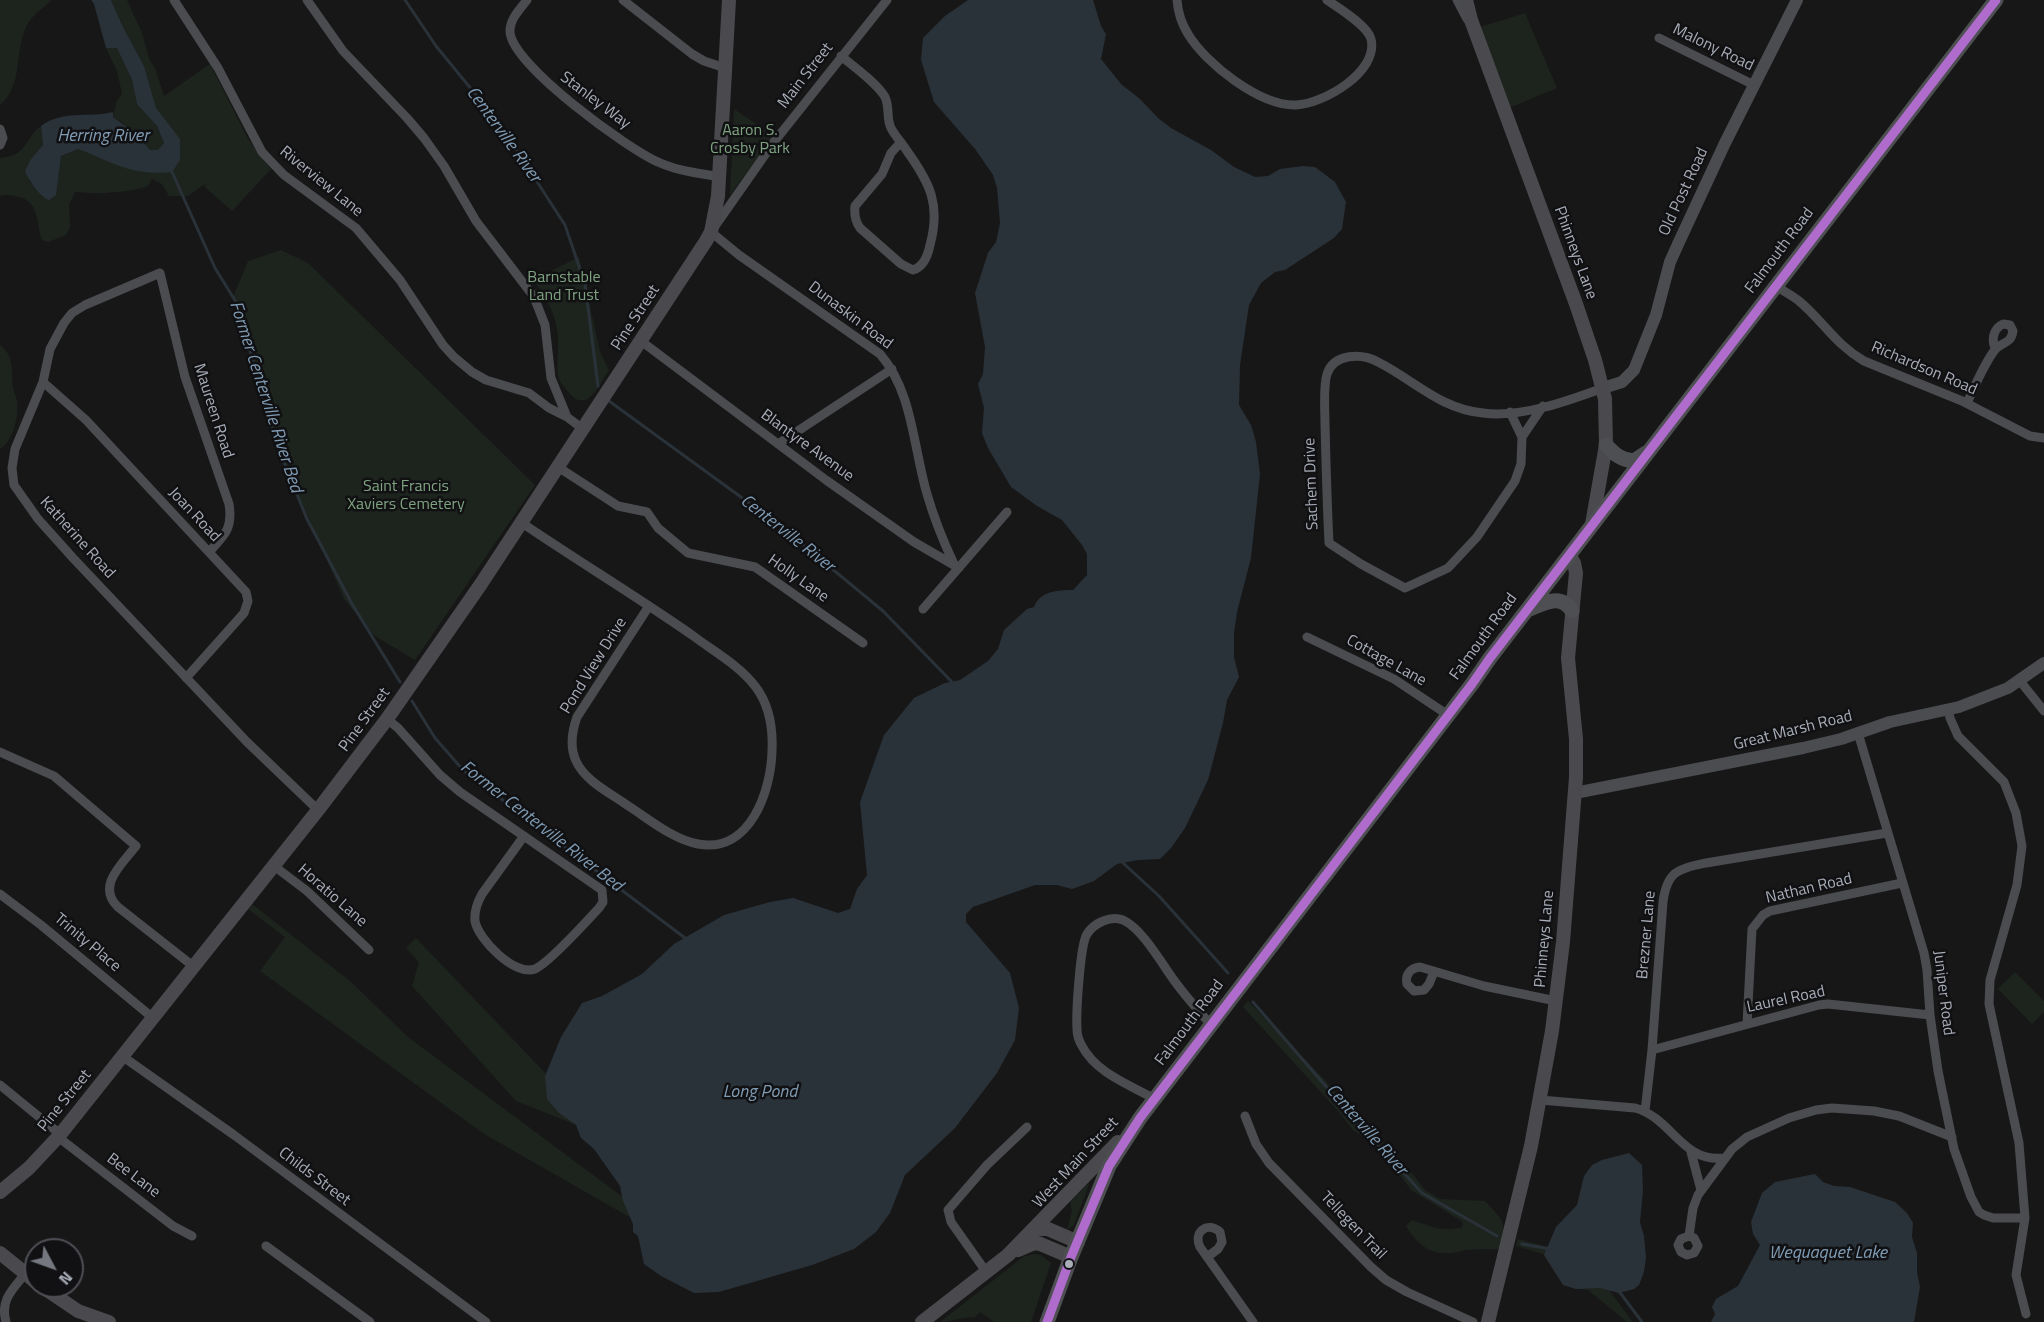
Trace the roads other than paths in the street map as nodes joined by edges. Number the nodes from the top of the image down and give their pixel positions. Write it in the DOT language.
graph roads {
  1 [pos="174,0"];
  2 [pos="307,0"];
  3 [pos="527,0"];
  4 [pos="622,0"];
  5 [pos="729,0"];
  6 [pos="887,0"];
  7 [pos="1177,0"];
  8 [pos="1328,0"];
  9 [pos="1457,0"];
  10 [pos="1466,0"];
  11 [pos="1797,0"];
  12 [pos="1996,0"];
  13 [pos="1659,38"];
  14 [pos="1479,41"];
  15 [pos="841,56"];
  16 [pos="725,68"];
  17 [pos="1754,86"];
  18 [pos="0,129"];
  19 [pos="901,142"];
  20 [pos="0,145"];
  21 [pos="720,177"];
  22 [pos="711,232"];
  23 [pos="160,273"];
  24 [pos="1776,286"];
  25 [pos="641,341"];
  26 [pos="1995,348"];
  27 [pos="892,369"];
  28 [pos="43,382"];
  29 [pos="1603,388"];
  30 [pos="1967,403"];
  31 [pos="1543,406"];
  32 [pos="1510,412"];
  33 [pos="567,417"];
  34 [pos="583,429"];
  35 [pos="1522,437"];
  36 [pos="2044,438"];
  37 [pos="778,444"];
  38 [pos="1606,445"];
  39 [pos="1653,447"];
  40 [pos="558,467"];
  41 [pos="1007,512"];
  42 [pos="522,523"];
  43 [pos="1593,524"];
  44 [pos="209,552"];
  45 [pos="1569,555"];
  46 [pos="956,566"];
  47 [pos="649,606"];
  48 [pos="923,609"];
  49 [pos="1527,610"];
  50 [pos="1572,611"];
  51 [pos="1307,637"];
  52 [pos="864,644"];
  53 [pos="2044,663"];
  54 [pos="186,678"];
  55 [pos="2020,681"];
  56 [pos="1948,709"];
  57 [pos="2044,711"];
  58 [pos="1449,715"];
  59 [pos="387,719"];
  60 [pos="1858,733"];
  61 [pos="0,752"];
  62 [pos="1575,793"];
  63 [pos="318,810"];
  64 [pos="1887,833"];
  65 [pos="524,836"];
  66 [pos="274,866"];
  67 [pos="1902,883"];
  68 [pos="0,894"];
  69 [pos="369,950"];
  70 [pos="193,966"];
  71 [pos="1434,972"];
  72 [pos="1556,1000"];
  73 [pos="1930,1015"];
  74 [pos="153,1018"];
  75 [pos="1747,1024"];
  76 [pos="1211,1025"];
  77 [pos="1652,1050"];
  78 [pos="122,1056"];
  79 [pos="0,1085"];
  80 [pos="1155,1099"];
  81 [pos="1540,1100"];
  82 [pos="1646,1111"];
  83 [pos="1245,1116"];
  84 [pos="1140,1118"];
  85 [pos="1027,1127"];
  86 [pos="59,1136"];
  87 [pos="1952,1137"];
  88 [pos="1691,1152"];
  89 [pos="1724,1158"];
  90 [pos="2,1186"];
  91 [pos="1701,1190"];
  92 [pos="2025,1218"];
  93 [pos="1035,1229"];
  94 [pos="192,1236"];
  95 [pos="1689,1236"];
  96 [pos="1078,1242"];
  97 [pos="266,1246"];
  98 [pos="0,1253"];
  99 [pos="1008,1255"];
  100 [pos="1071,1257"];
  101 [pos="1207,1257"];
  102 [pos="24,1272"];
  103 [pos="987,1273"];
  104 [pos="24,1284"];
  105 [pos="59,1298"];
  106 [pos="2026,1314"];
  107 [pos="6,1322"];
  108 [pos="109,1322"];
  109 [pos="370,1322"];
  110 [pos="486,1322"];
  111 [pos="922,1322"];
  112 [pos="1047,1322"];
  113 [pos="1252,1322"];
  114 [pos="1473,1322"];
  115 [pos="1488,1322"];
  1 -- 33 [label="street, Riverview Lane"];
  2 -- 33 [label="street"];
  3 -- 21 [label="street, Stanley Way"];
  4 -- 16 [label="street"];
  5 -- 16 [label="main road"];
  6 -- 15 [label="street, Main Street"];
  7 -- 8 [label="street"];
  9 -- 14 [label="street"];
  10 -- 14 [label="main road, Phinneys Lane"];
  11 -- 17 [label="street, Old Post Road"];
  12 -- 24 [label="main road, Falmouth Road"];
  13 -- 17 [label="street, Malony Road"];
  14 -- 29 [label="main road, Phinneys Lane"];
  15 -- 19 [label="street"];
  15 -- 22 [label="street, Main Street"];
  16 -- 21 [label="main road"];
  17 -- 29 [label="street, Old Post Road"];
  18 -- 20 [label="street"];
  19 -- 19 [label="street"];
  21 -- 22 [label="main road"];
  22 -- 25 [label="main road, Pine Street"];
  22 -- 27 [label="street, Dunaskin Road"];
  23 -- 28 [label="street, Katherine Road"];
  23 -- 44 [label="street, Maureen Road"];
  24 -- 30 [label="street, Richardson Road"];
  24 -- 39 [label="main road, Falmouth Road"];
  25 -- 34 [label="main road, Pine Street"];
  25 -- 37 [label="street, Blantyre Avenue"];
  26 -- 30 [label="street"];
  27 -- 37 [label="street"];
  27 -- 46 [label="street, Dunaskin Road"];
  28 -- 44 [label="street, Joan Road"];
  28 -- 54 [label="street, Katherine Road"];
  29 -- 31 [label="street, Sachem Drive"];
  29 -- 38 [label="main road, Phinneys Lane"];
  30 -- 36 [label="street, Richardson Road"];
  31 -- 32 [label="street, Sachem Drive"];
  31 -- 35 [label="street"];
  32 -- 35 [label="street, Sachem Drive"];
  32 -- 35 [label="street, Sachem Drive"];
  33 -- 34 [label="street, Riverview Lane"];
  34 -- 40 [label="main road, Pine Street"];
  37 -- 46 [label="street, Blantyre Avenue"];
  38 -- 39 [label="main road"];
  38 -- 43 [label="main road, Phinneys Lane"];
  39 -- 43 [label="main road, Falmouth Road"];
  40 -- 42 [label="main road, Pine Street"];
  40 -- 52 [label="street, Holly Lane"];
  41 -- 46 [label="street"];
  42 -- 47 [label="street, Pond View Drive"];
  42 -- 59 [label="main road, Pine Street"];
  43 -- 45 [label="main road, Falmouth Road"];
  44 -- 54 [label="street, Joan Road"];
  45 -- 49 [label="main road, Falmouth Road"];
  45 -- 50 [label="main road, Phinneys Lane"];
  46 -- 48 [label="street"];
  47 -- 47 [label="street, Pond View Drive"];
  49 -- 50 [label="main road"];
  49 -- 58 [label="main road, Falmouth Road"];
  50 -- 62 [label="main road, Phinneys Lane"];
  51 -- 58 [label="street, Cottage Lane"];
  53 -- 55 [label="street, Great Marsh Road"];
  54 -- 63 [label="street, Katherine Road"];
  55 -- 56 [label="street, Great Marsh Road"];
  55 -- 57 [label="street"];
  56 -- 60 [label="street, Great Marsh Road"];
  56 -- 92 [label="street"];
  58 -- 76 [label="main road, Falmouth Road"];
  59 -- 63 [label="main road, Pine Street"];
  59 -- 65 [label="street"];
  60 -- 62 [label="street, Great Marsh Road"];
  60 -- 64 [label="street, Juniper Road"];
  61 -- 70 [label="street"];
  62 -- 72 [label="main road, Phinneys Lane"];
  63 -- 66 [label="main road, Pine Street"];
  64 -- 67 [label="street, Juniper Road"];
  64 -- 77 [label="street, Brezner Lane"];
  65 -- 65 [label="street"];
  66 -- 69 [label="street, Horatio Lane"];
  66 -- 70 [label="main road, Pine Street"];
  67 -- 73 [label="street, Juniper Road"];
  67 -- 75 [label="street, Nathan Road"];
  68 -- 74 [label="street, Trinity Place"];
  70 -- 74 [label="main road, Pine Street"];
  71 -- 72 [label="street"];
  72 -- 81 [label="main road, Phinneys Lane"];
  73 -- 75 [label="street, Laurel Road"];
  73 -- 87 [label="street, Juniper Road"];
  74 -- 78 [label="main road, Pine Street"];
  75 -- 77 [label="street, Laurel Road"];
  76 -- 80 [label="main road, Falmouth Road"];
  76 -- 80 [label="street"];
  77 -- 82 [label="street, Brezner Lane"];
  78 -- 86 [label="main road, Pine Street"];
  78 -- 110 [label="street, Childs Street"];
  79 -- 86 [label="street, Bee Lane"];
  80 -- 84 [label="main road, Falmouth Road"];
  81 -- 82 [label="street"];
  81 -- 115 [label="main road, Phinneys Lane"];
  82 -- 88 [label="street"];
  83 -- 114 [label="street, Tellegen Trail"];
  84 -- 93 [label="main road, West Main Street"];
  84 -- 96 [label="main road, Falmouth Road"];
  85 -- 103 [label="street"];
  86 -- 90 [label="main road, Pine Street"];
  86 -- 94 [label="street, Bee Lane"];
  87 -- 89 [label="street"];
  87 -- 92 [label="street, Juniper Road"];
  88 -- 89 [label="street"];
  88 -- 91 [label="street"];
  89 -- 91 [label="street"];
  91 -- 95 [label="street"];
  92 -- 106 [label="street"];
  93 -- 96 [label="main road, West Main Street"];
  93 -- 99 [label="main road, West Main Street"];
  96 -- 100 [label="main road, Falmouth Road"];
  97 -- 109 [label="street"];
  98 -- 102 [label="main road"];
  99 -- 100 [label="main road, West Main Street"];
  99 -- 103 [label="main road, West Main Street"];
  100 -- 112 [label="main road, Falmouth Road"];
  101 -- 113 [label="street"];
  103 -- 111 [label="main road, West Main Street"];
  104 -- 107 [label="street"];
  105 -- 108 [label="main road"];
}
